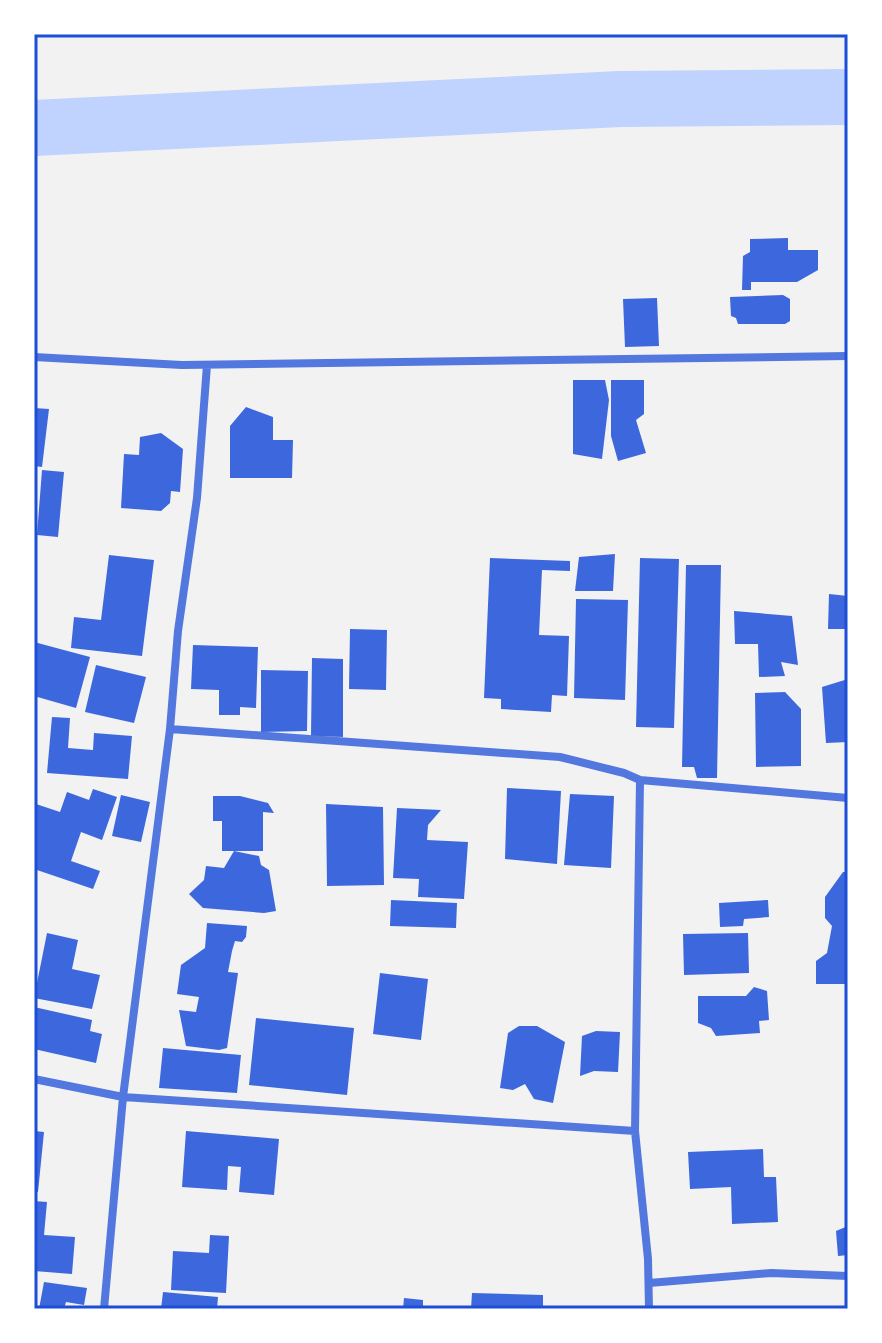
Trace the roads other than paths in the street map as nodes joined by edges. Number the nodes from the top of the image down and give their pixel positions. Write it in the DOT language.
graph roads {
  1 [pos="848,356"];
  2 [pos="34,357"];
  3 [pos="207,365"];
  4 [pos="170,729"];
  5 [pos="640,780"];
  6 [pos="848,798"];
  7 [pos="34,1079"];
  8 [pos="123,1097"];
  9 [pos="635,1131"];
  10 [pos="848,1276"];
  11 [pos="649,1283"];
  12 [pos="104,1309"];
  13 [pos="649,1309"];
  1 -- 3 [label="street"];
  2 -- 3 [label="street"];
  3 -- 4 [label="street"];
  4 -- 5 [label="street"];
  4 -- 8 [label="street"];
  5 -- 6 [label="street"];
  5 -- 9 [label="street"];
  7 -- 8 [label="street"];
  8 -- 9 [label="street"];
  8 -- 12 [label="street"];
  9 -- 11 [label="street"];
  10 -- 11 [label="street"];
  11 -- 13 [label="street"];
}
